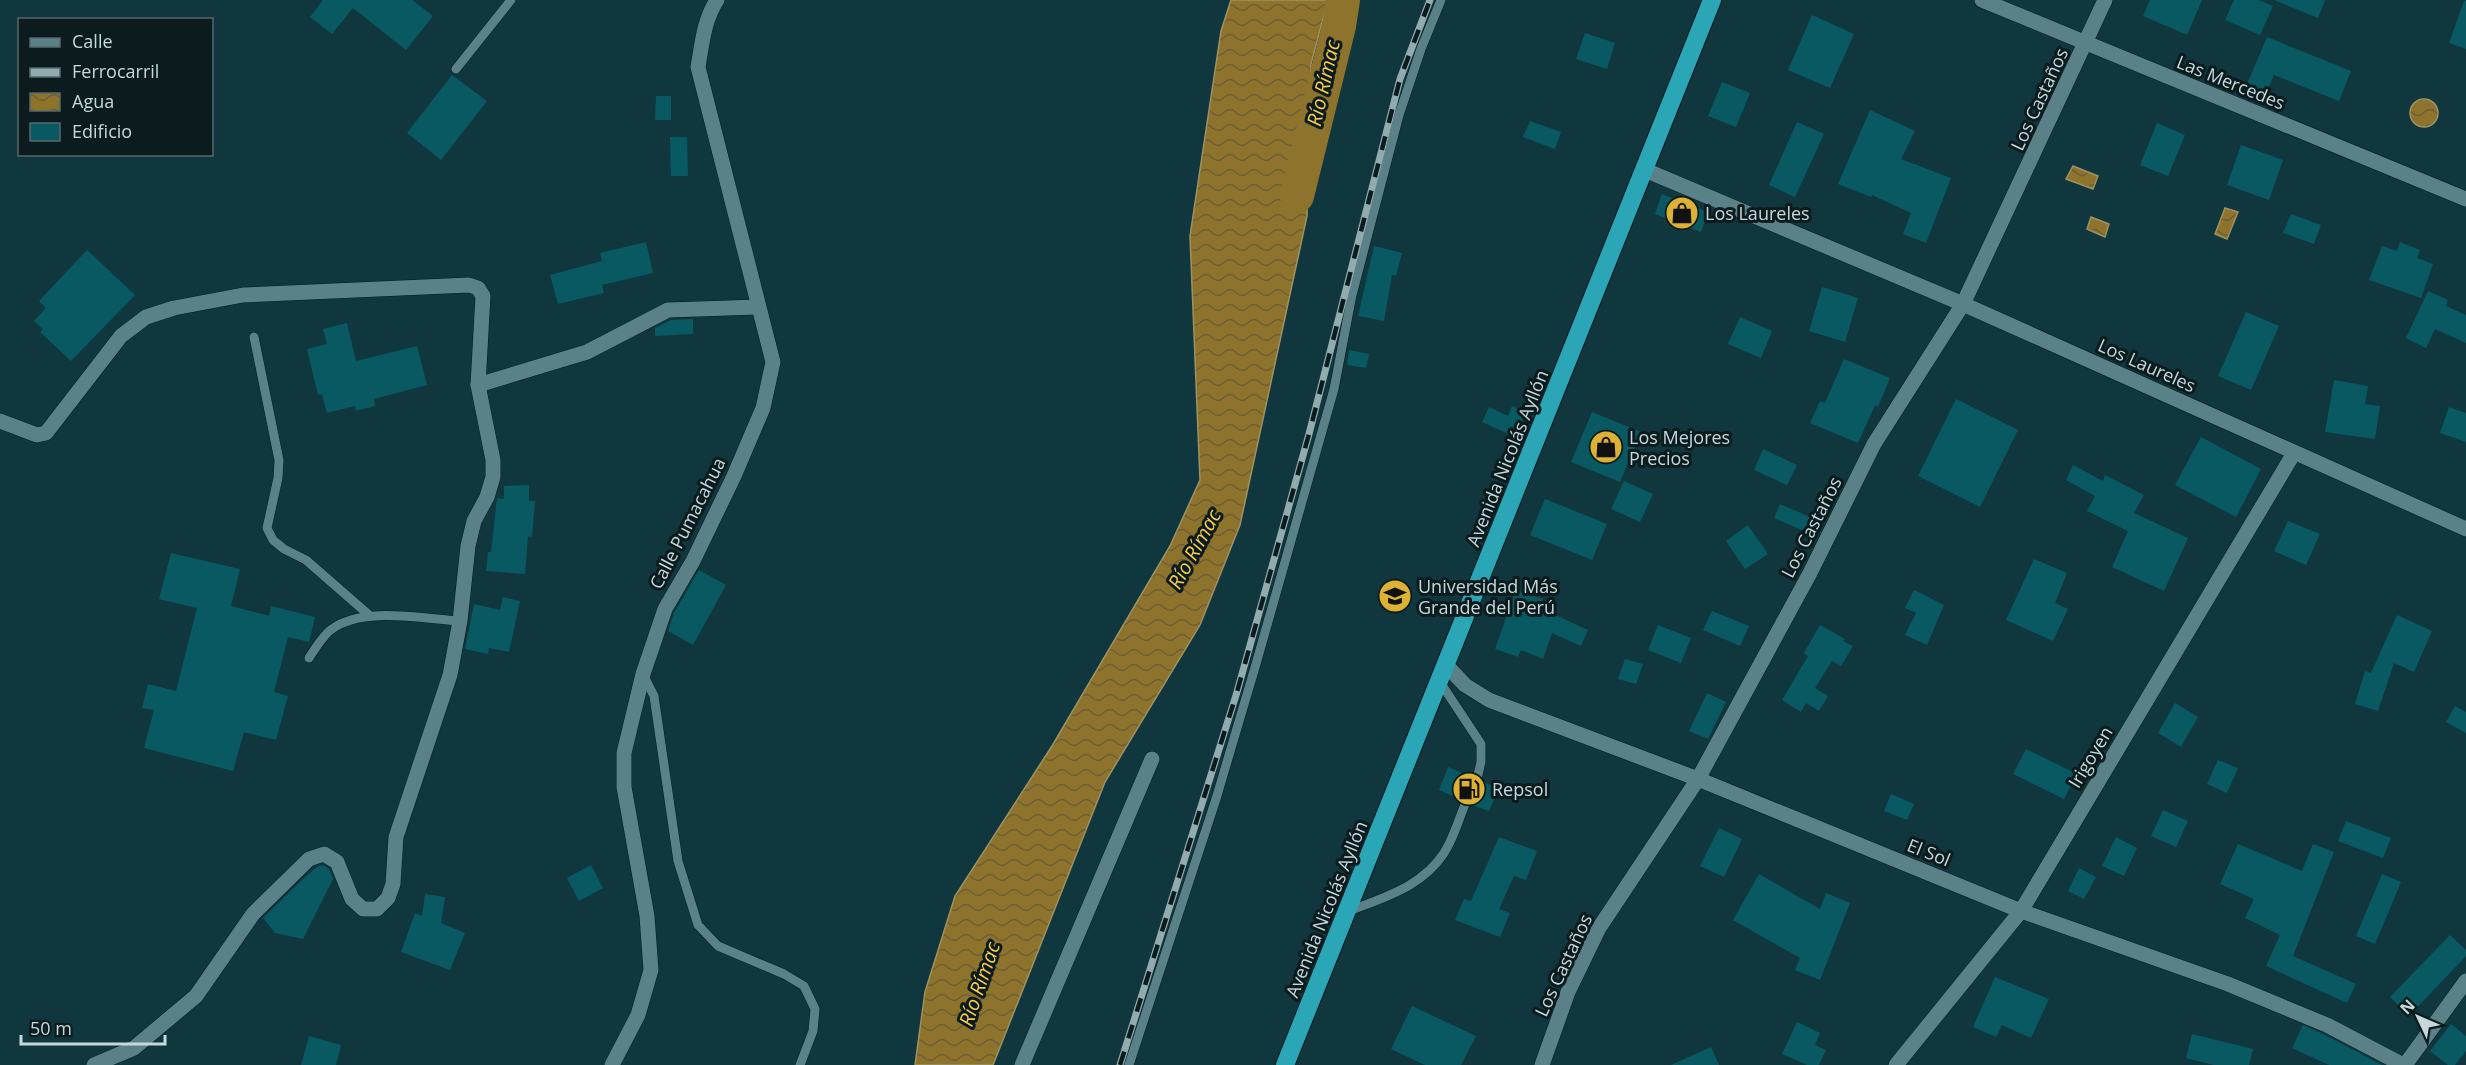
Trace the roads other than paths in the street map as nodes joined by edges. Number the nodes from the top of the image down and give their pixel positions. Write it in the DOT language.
graph roads {
  1 [pos="511,0"];
  2 [pos="717,0"];
  3 [pos="1441,0"];
  4 [pos="1713,0"];
  5 [pos="1982,0"];
  6 [pos="2105,0"];
  7 [pos="2086,44"];
  8 [pos="456,69"];
  9 [pos="1645,170"];
  10 [pos="2466,199"];
  11 [pos="1963,304"];
  12 [pos="758,307"];
  13 [pos="254,337"];
  14 [pos="478,385"];
  15 [pos="0,421"];
  16 [pos="2294,453"];
  17 [pos="2466,529"];
  18 [pos="369,615"];
  19 [pos="460,621"];
  20 [pos="309,658"];
  21 [pos="643,674"];
  22 [pos="1444,674"];
  23 [pos="1152,759"];
  24 [pos="1477,779"];
  25 [pos="1698,779"];
  26 [pos="1466,802"];
  27 [pos="2021,911"];
  28 [pos="1347,912"];
  29 [pos="2466,981"];
  30 [pos="94,1065"];
  31 [pos="612,1065"];
  32 [pos="800,1065"];
  33 [pos="1022,1065"];
  34 [pos="1129,1065"];
  35 [pos="1285,1065"];
  36 [pos="1542,1065"];
  37 [pos="1896,1065"];
  38 [pos="2404,1065"];
  1 -- 8 [label="lane"];
  2 -- 12 [label="street, Calle Pumacahua"];
  3 -- 34 [label="lane"];
  4 -- 9 [label="highway, Avenida Nicolás Ayllón"];
  5 -- 7 [label="street, Las Mercedes"];
  6 -- 7 [label="street, Los Castaños"];
  7 -- 10 [label="street, Las Mercedes"];
  7 -- 11 [label="street, Los Castaños"];
  9 -- 11 [label="street, Los Laureles"];
  9 -- 22 [label="highway, Avenida Nicolás Ayllón"];
  11 -- 16 [label="street, Los Laureles"];
  11 -- 25 [label="street, Los Castaños"];
  12 -- 14 [label="street"];
  12 -- 21 [label="street, Calle Pumacahua"];
  13 -- 18 [label="lane"];
  14 -- 15 [label="street"];
  14 -- 19 [label="street"];
  16 -- 17 [label="street, Los Laureles"];
  16 -- 27 [label="street, Irigoyen"];
  18 -- 19 [label="lane"];
  18 -- 20 [label="lane"];
  19 -- 30 [label="street"];
  21 -- 31 [label="street, Calle Pumacahua"];
  21 -- 32 [label="lane"];
  22 -- 24 [label="lane"];
  22 -- 25 [label="street, El Sol"];
  22 -- 28 [label="highway, Avenida Nicolás Ayllón"];
  23 -- 33 [label="street"];
  25 -- 27 [label="street, El Sol"];
  25 -- 36 [label="street, Los Castaños"];
  26 -- 28 [label="lane"];
  27 -- 37 [label="street, Irigoyen"];
  27 -- 38 [label="street, El Sol"];
  28 -- 35 [label="highway, Avenida Nicolás Ayllón"];
  29 -- 38 [label="street"];
}
